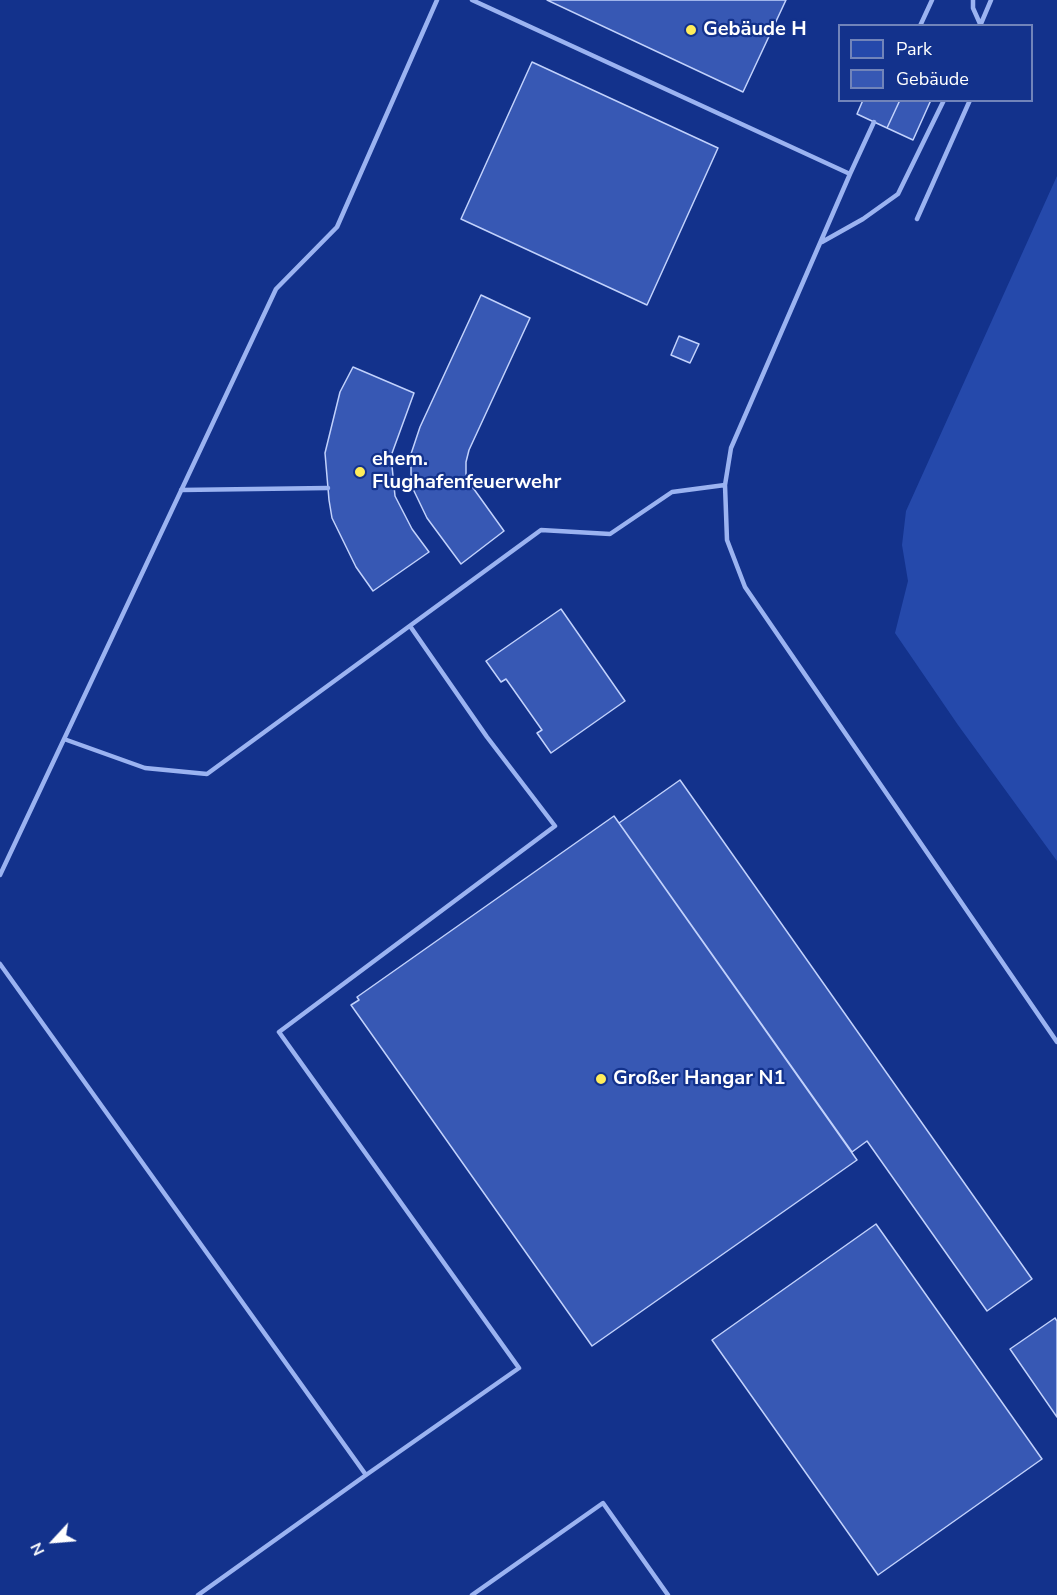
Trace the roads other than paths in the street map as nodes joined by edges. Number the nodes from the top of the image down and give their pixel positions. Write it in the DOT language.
graph roads {
  1 [pos="437,0"];
  2 [pos="472,0"];
  3 [pos="932,0"];
  4 [pos="972,0"];
  5 [pos="991,0"];
  6 [pos="921,24"];
  7 [pos="981,24"];
  8 [pos="981,24"];
  9 [pos="943,102"];
  10 [pos="969,102"];
  11 [pos="874,122"];
  12 [pos="850,174"];
  13 [pos="917,219"];
  14 [pos="822,242"];
  15 [pos="725,485"];
  16 [pos="328,488"];
  17 [pos="181,490"];
  18 [pos="410,626"];
  19 [pos="64,740"];
  20 [pos="0,875"];
  21 [pos="0,964"];
  22 [pos="1057,1042"];
  23 [pos="366,1475"];
  24 [pos="198,1595"];
  25 [pos="472,1595"];
  26 [pos="668,1595"];
  1 -- 17 [label="lane"];
  2 -- 12 [label="lane"];
  3 -- 6 [label="lane"];
  4 -- 7 [label="lane"];
  5 -- 8 [label="lane"];
  9 -- 14 [label="lane"];
  10 -- 13 [label="lane"];
  11 -- 12 [label="lane"];
  12 -- 14 [label="lane"];
  14 -- 15 [label="lane"];
  15 -- 18 [label="lane"];
  15 -- 22 [label="lane"];
  16 -- 17 [label="lane"];
  17 -- 19 [label="lane"];
  18 -- 19 [label="lane"];
  18 -- 23 [label="lane"];
  19 -- 20 [label="lane"];
  21 -- 23 [label="lane"];
  23 -- 24 [label="lane"];
  25 -- 26 [label="lane"];
}
